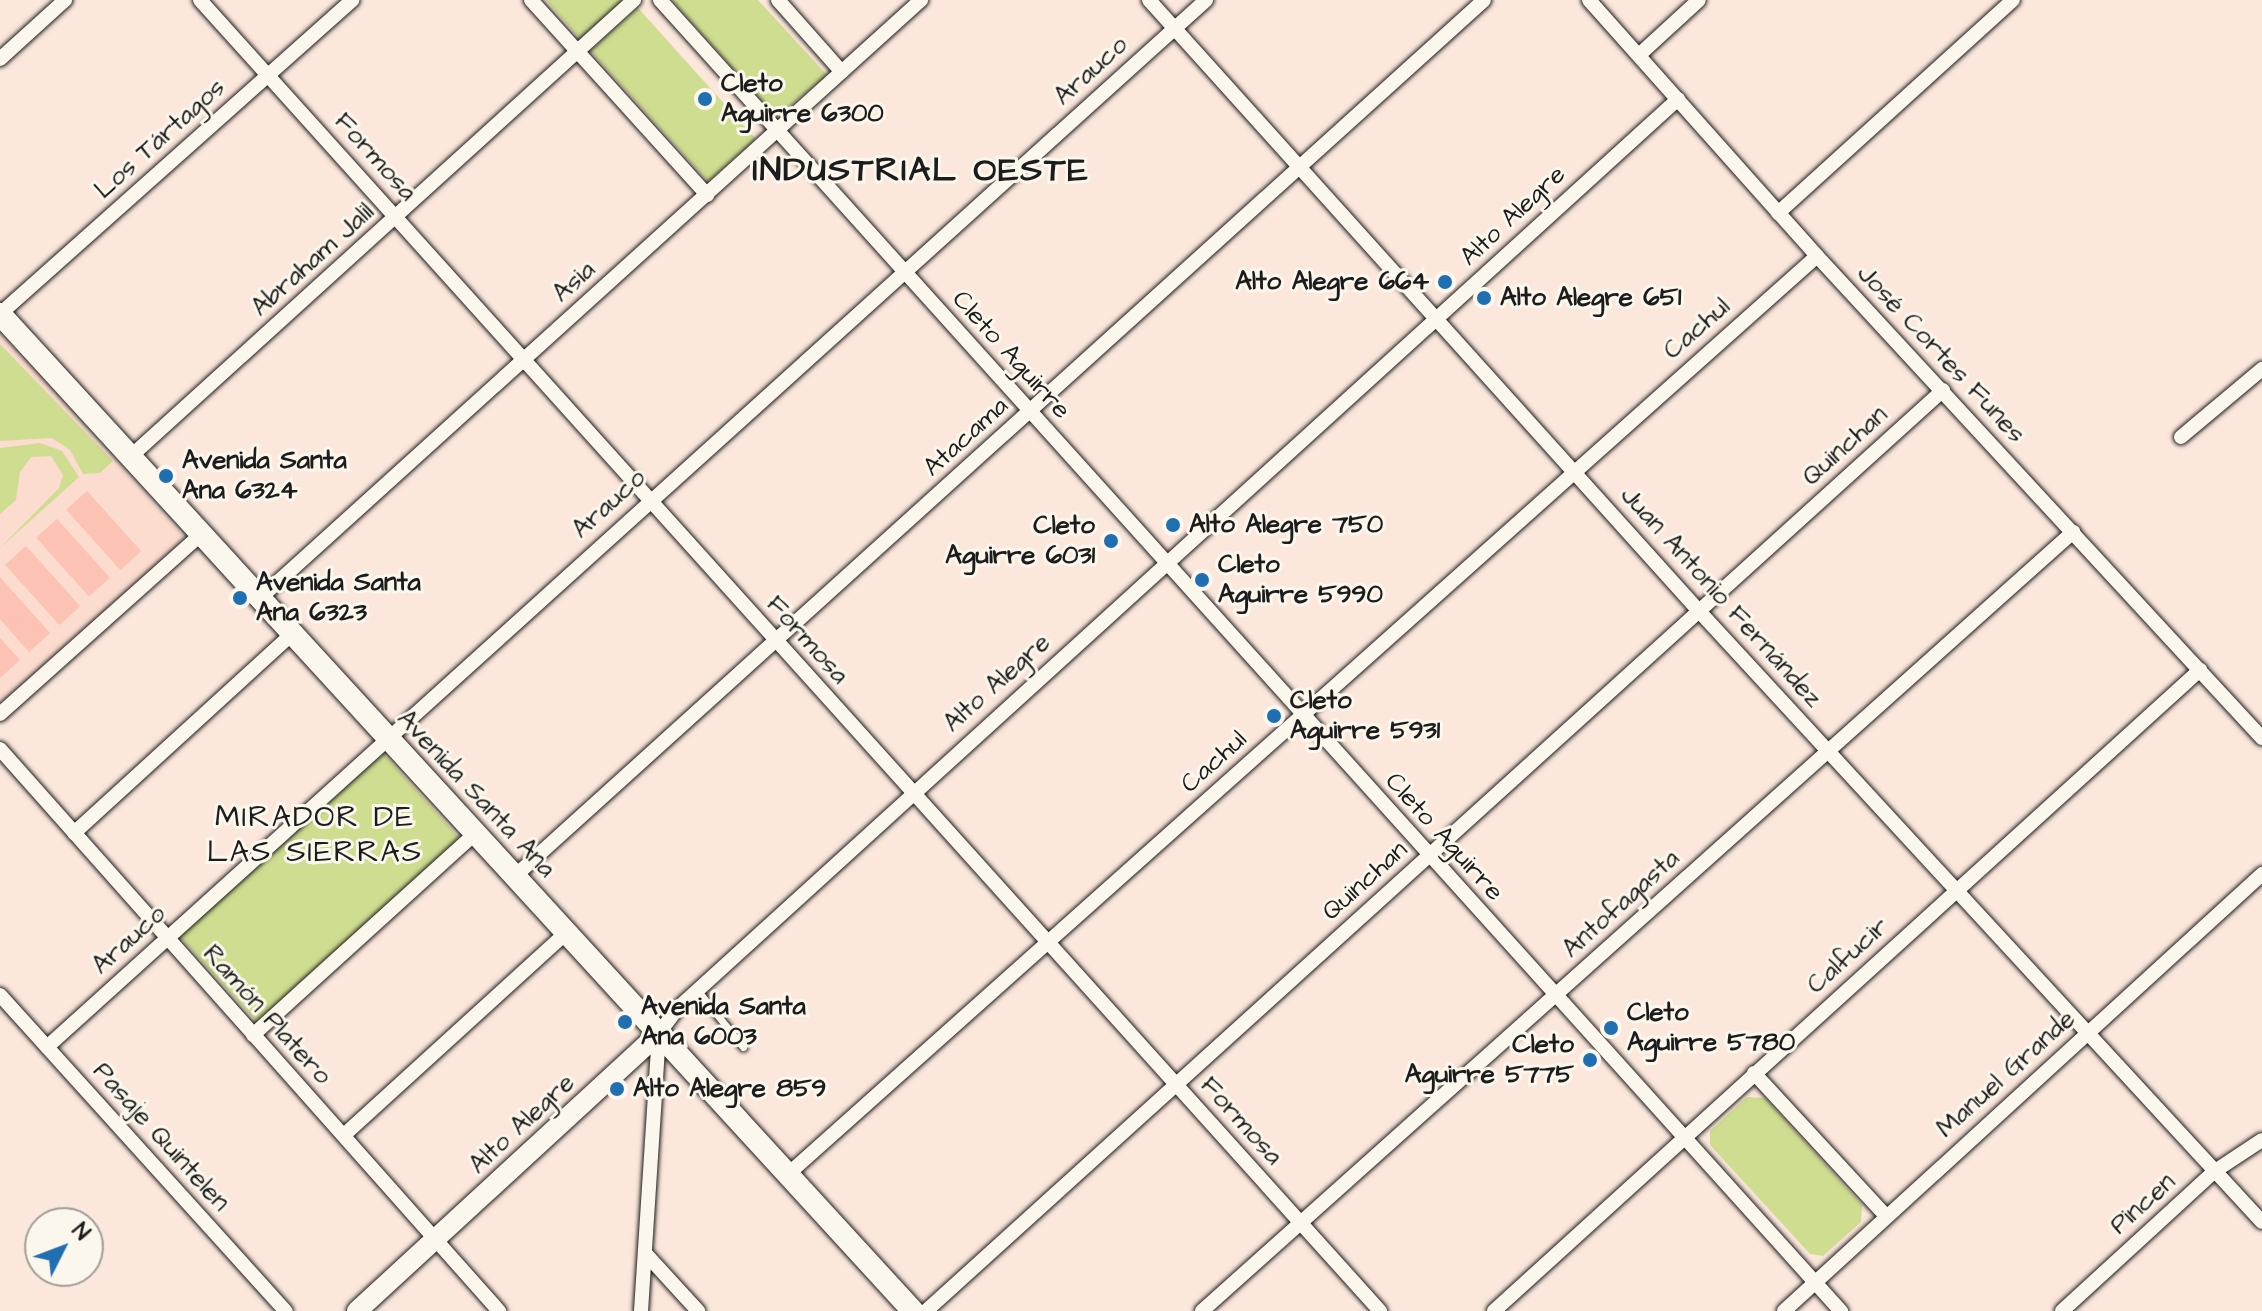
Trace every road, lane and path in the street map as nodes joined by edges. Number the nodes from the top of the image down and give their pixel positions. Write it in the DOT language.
graph roads {
  1 [pos="65,0"];
  2 [pos="200,0"];
  3 [pos="352,0"];
  4 [pos="531,0"];
  5 [pos="634,0"];
  6 [pos="660,0"];
  7 [pos="778,0"];
  8 [pos="921,0"];
  9 [pos="1149,0"];
  10 [pos="1206,0"];
  11 [pos="1484,0"];
  12 [pos="1589,0"];
  13 [pos="1699,0"];
  14 [pos="2013,0"];
  15 [pos="1175,28"];
  16 [pos="578,52"];
  17 [pos="1639,55"];
  18 [pos="0,59"];
  19 [pos="842,72"];
  20 [pos="268,75"];
  21 [pos="1678,99"];
  22 [pos="777,131"];
  23 [pos="1300,169"];
  24 [pos="707,195"];
  25 [pos="1778,213"];
  26 [pos="396,216"];
  27 [pos="1817,256"];
  28 [pos="902,270"];
  29 [pos="0,314"];
  30 [pos="1437,321"];
  31 [pos="526,359"];
  32 [pos="2260,374"];
  33 [pos="1943,390"];
  34 [pos="1030,412"];
  35 [pos="2181,437"];
  36 [pos="129,458"];
  37 [pos="1573,469"];
  38 [pos="652,498"];
  39 [pos="2073,532"];
  40 [pos="200,535"];
  41 [pos="1168,564"];
  42 [pos="259,599"];
  43 [pos="1698,610"];
  44 [pos="292,634"];
  45 [pos="776,643"];
  46 [pos="2200,670"];
  47 [pos="0,714"];
  48 [pos="1301,716"];
  49 [pos="2260,732"];
  50 [pos="386,739"];
  51 [pos="0,749"];
  52 [pos="1828,750"];
  53 [pos="913,793"];
  54 [pos="74,833"];
  55 [pos="475,834"];
  56 [pos="1428,856"];
  57 [pos="2262,874"];
  58 [pos="515,876"];
  59 [pos="1957,891"];
  60 [pos="567,932"];
  61 [pos="166,940"];
  62 [pos="1048,943"];
  63 [pos="696,989"];
  64 [pos="0,995"];
  65 [pos="1556,995"];
  66 [pos="2089,1032"];
  67 [pos="659,1033"];
  68 [pos="253,1035"];
  69 [pos="47,1047"];
  70 [pos="743,1047"];
  71 [pos="1754,1073"];
  72 [pos="1176,1084"];
  73 [pos="344,1135"];
  74 [pos="1683,1137"];
  75 [pos="2262,1140"];
  76 [pos="2215,1171"];
  77 [pos="787,1175"];
  78 [pos="1886,1216"];
  79 [pos="2262,1222"];
  80 [pos="1301,1224"];
  81 [pos="435,1239"];
  82 [pos="645,1253"];
  83 [pos="1816,1283"];
  84 [pos="286,1311"];
  85 [pos="357,1311"];
  86 [pos="499,1311"];
  87 [pos="641,1311"];
  88 [pos="698,1311"];
  89 [pos="913,1311"];
  90 [pos="926,1311"];
  91 [pos="1202,1311"];
  92 [pos="1380,1311"];
  93 [pos="1494,1311"];
  94 [pos="1784,1311"];
  95 [pos="1841,1311"];
  96 [pos="2062,1311"];
  1 -- 18 [label="street"];
  2 -- 20 [label="street, Formosa"];
  3 -- 20 [label="street, Los Tártagos"];
  4 -- 16 [label="street"];
  5 -- 16 [label="street, Abraham Jalil"];
  6 -- 22 [label="street, Cleto Aguirre"];
  7 -- 19 [label="street"];
  8 -- 19 [label="street, Asia"];
  9 -- 15 [label="street, Juan Antonio Fernández"];
  10 -- 15 [label="street, Arauco"];
  11 -- 23 [label="street, Atacama"];
  12 -- 17 [label="street, José Cortes Funes"];
  13 -- 17 [label="street"];
  14 -- 25 [label="street"];
  15 -- 23 [label="street, Juan Antonio Fernández"];
  15 -- 28 [label="street, Arauco"];
  16 -- 24 [label="street"];
  16 -- 26 [label="street, Abraham Jalil"];
  17 -- 21 [label="street, José Cortes Funes"];
  19 -- 22 [label="street, Asia"];
  20 -- 26 [label="street, Formosa"];
  20 -- 29 [label="street, Los Tártagos"];
  21 -- 25 [label="street, José Cortes Funes"];
  21 -- 30 [label="street, Alto Alegre"];
  22 -- 24 [label="street, Asia"];
  22 -- 28 [label="street, Cleto Aguirre"];
  23 -- 30 [label="street, Juan Antonio Fernández"];
  23 -- 34 [label="street, Atacama"];
  24 -- 31 [label="street, Asia"];
  25 -- 27 [label="street, José Cortes Funes"];
  26 -- 31 [label="street, Formosa"];
  26 -- 36 [label="street, Abraham Jalil"];
  27 -- 33 [label="street, José Cortes Funes"];
  27 -- 37 [label="street, Cachul"];
  28 -- 34 [label="street, Cleto Aguirre"];
  28 -- 38 [label="street, Arauco"];
  29 -- 36 [label="main road, Avenida Santa Ana"];
  30 -- 37 [label="street, Juan Antonio Fernández"];
  30 -- 41 [label="street, Alto Alegre"];
  31 -- 38 [label="street, Formosa"];
  31 -- 42 [label="street, Asia"];
  32 -- 35 [label="street"];
  33 -- 39 [label="street, José Cortes Funes"];
  33 -- 43 [label="street, Quinchan"];
  34 -- 41 [label="street, Cleto Aguirre"];
  34 -- 45 [label="street, Atacama"];
  36 -- 40 [label="main road, Avenida Santa Ana"];
  37 -- 43 [label="street, Juan Antonio Fernández"];
  37 -- 48 [label="street, Cachul"];
  38 -- 45 [label="street, Formosa"];
  38 -- 50 [label="street, Arauco"];
  39 -- 46 [label="street, José Cortes Funes"];
  39 -- 52 [label="street, Antofagasta"];
  40 -- 42 [label="main road, Avenida Santa Ana"];
  40 -- 47 [label="street"];
  41 -- 48 [label="street, Cleto Aguirre"];
  41 -- 53 [label="street, Alto Alegre"];
  42 -- 44 [label="main road, Avenida Santa Ana"];
  43 -- 52 [label="street, Juan Antonio Fernández"];
  43 -- 56 [label="street, Quinchan"];
  44 -- 50 [label="main road, Avenida Santa Ana"];
  44 -- 54 [label="street"];
  45 -- 53 [label="street, Formosa"];
  45 -- 58 [label="street, Atacama"];
  46 -- 49 [label="street, José Cortes Funes"];
  46 -- 59 [label="street, Calfucir"];
  48 -- 56 [label="street, Cleto Aguirre"];
  48 -- 62 [label="street, Cachul"];
  50 -- 55 [label="main road, Avenida Santa Ana"];
  50 -- 61 [label="street, Arauco"];
  51 -- 54 [label="street, Ramón Platero"];
  52 -- 59 [label="street, Juan Antonio Fernández"];
  52 -- 65 [label="street, Antofagasta"];
  53 -- 62 [label="street, Formosa"];
  53 -- 63 [label="street, Alto Alegre"];
  54 -- 61 [label="street, Ramón Platero"];
  55 -- 58 [label="main road, Avenida Santa Ana"];
  55 -- 68 [label="street"];
  56 -- 65 [label="street, Cleto Aguirre"];
  56 -- 72 [label="street, Quinchan"];
  57 -- 66 [label="street, Manuel Grande"];
  58 -- 60 [label="main road, Avenida Santa Ana"];
  59 -- 66 [label="street, Juan Antonio Fernández"];
  59 -- 71 [label="street, Calfucir"];
  60 -- 67 [label="main road, Avenida Santa Ana"];
  60 -- 73 [label="street"];
  61 -- 68 [label="street, Ramón Platero"];
  61 -- 69 [label="street, Arauco"];
  62 -- 72 [label="street, Formosa"];
  62 -- 77 [label="street, Cachul"];
  63 -- 67 [label="street, Alto Alegre"];
  63 -- 70 [label="lane"];
  64 -- 69 [label="street, Pasaje Quintelen"];
  65 -- 74 [label="street, Cleto Aguirre"];
  65 -- 80 [label="street, Antofagasta"];
  66 -- 76 [label="street, Juan Antonio Fernández"];
  66 -- 78 [label="street, Manuel Grande"];
  67 -- 77 [label="main road, Avenida Santa Ana"];
  67 -- 81 [label="main road, Alto Alegre"];
  67 -- 82 [label="street"];
  68 -- 73 [label="street, Ramón Platero"];
  69 -- 84 [label="street, Pasaje Quintelen"];
  71 -- 74 [label="street, Calfucir"];
  71 -- 78 [label="street"];
  72 -- 80 [label="street, Formosa"];
  72 -- 90 [label="street, Quinchan"];
  73 -- 81 [label="street, Ramón Platero"];
  74 -- 83 [label="street, Cleto Aguirre"];
  74 -- 93 [label="street, Calfucir"];
  75 -- 76 [label="street, Pincen"];
  76 -- 79 [label="street, Juan Antonio Fernández"];
  76 -- 96 [label="street, Pincen"];
  77 -- 89 [label="main road, Avenida Santa Ana"];
  78 -- 83 [label="street, Manuel Grande"];
  80 -- 91 [label="street, Antofagasta"];
  80 -- 92 [label="street, Formosa"];
  81 -- 85 [label="main road, Alto Alegre"];
  81 -- 86 [label="street, Ramón Platero"];
  82 -- 87 [label="street"];
  82 -- 88 [label="street"];
  83 -- 94 [label="street, Manuel Grande"];
  83 -- 95 [label="street, Cleto Aguirre"];
}
